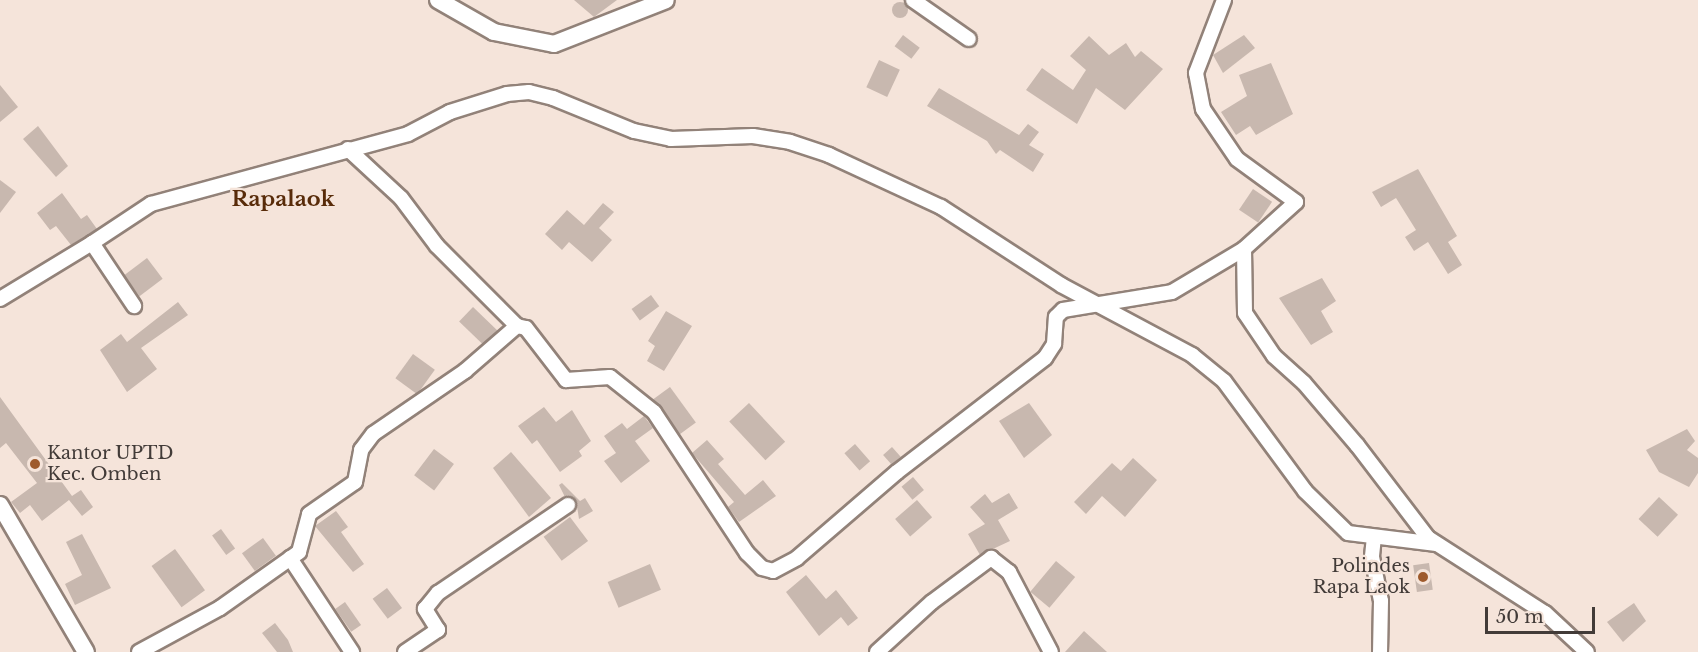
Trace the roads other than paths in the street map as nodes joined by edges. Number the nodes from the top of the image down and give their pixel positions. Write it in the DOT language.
graph roads {
  1 [pos="438,0"];
  2 [pos="666,0"];
  3 [pos="914,0"];
  4 [pos="1224,0"];
  5 [pos="969,39"];
  6 [pos="348,149"];
  7 [pos="92,243"];
  8 [pos="1244,249"];
  9 [pos="0,299"];
  10 [pos="1096,302"];
  11 [pos="134,306"];
  12 [pos="517,326"];
  13 [pos="0,505"];
  14 [pos="568,505"];
  15 [pos="1374,537"];
  16 [pos="1436,544"];
  17 [pos="290,558"];
  18 [pos="86,652"];
  19 [pos="139,652"];
  20 [pos="352,652"];
  21 [pos="405,652"];
  22 [pos="877,652"];
  23 [pos="1051,652"];
  24 [pos="1380,652"];
  25 [pos="1587,652"];
  1 -- 2 [label="street"];
  3 -- 5 [label="street"];
  4 -- 8 [label="street"];
  6 -- 7 [label="street"];
  6 -- 10 [label="street"];
  6 -- 12 [label="street"];
  7 -- 9 [label="street"];
  7 -- 11 [label="street"];
  8 -- 10 [label="street"];
  8 -- 16 [label="street"];
  10 -- 12 [label="street"];
  10 -- 15 [label="street"];
  12 -- 17 [label="street"];
  13 -- 18 [label="street"];
  14 -- 21 [label="street"];
  15 -- 16 [label="street"];
  15 -- 24 [label="street"];
  16 -- 25 [label="street"];
  17 -- 19 [label="street"];
  17 -- 20 [label="street"];
  22 -- 23 [label="street"];
}
